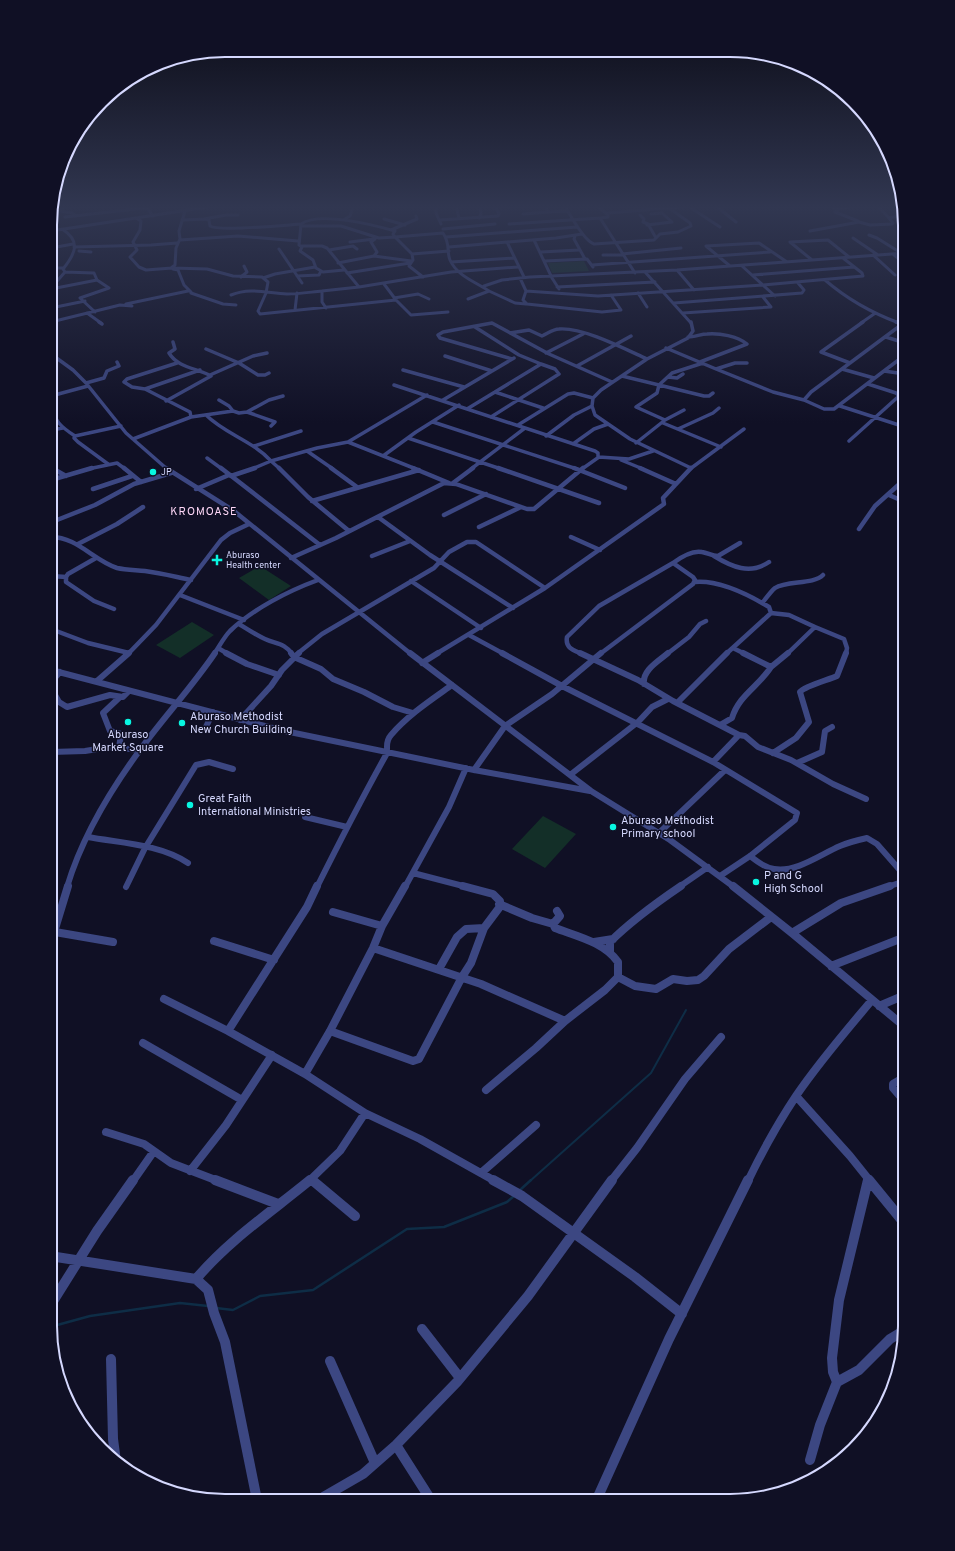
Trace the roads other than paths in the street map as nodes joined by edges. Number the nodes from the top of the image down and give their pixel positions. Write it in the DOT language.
graph roads {
  1 [pos="183,278"];
  2 [pos="263,278"];
  3 [pos="299,278"];
  4 [pos="352,278"];
  5 [pos="415,278"];
  6 [pos="467,278"];
  7 [pos="519,278"];
  8 [pos="522,278"];
  9 [pos="551,278"];
  10 [pos="651,278"];
  11 [pos="684,278"];
  12 [pos="756,278"];
  13 [pos="805,278"];
  14 [pos="840,278"];
  15 [pos="97,280"];
  16 [pos="824,280"];
  17 [pos="655,282"];
  18 [pos="809,282"];
  19 [pos="302,283"];
  20 [pos="798,283"];
  21 [pos="384,284"];
  22 [pos="763,285"];
  23 [pos="484,286"];
  24 [pos="359,287"];
  25 [pos="557,287"];
  26 [pos="57,288"];
  27 [pos="694,290"];
  28 [pos="322,291"];
  29 [pos="489,291"];
  30 [pos="526,291"];
  31 [pos="189,292"];
  32 [pos="266,292"];
  33 [pos="664,292"];
  34 [pos="297,293"];
  35 [pos="638,293"];
  36 [pos="560,294"];
  37 [pos="231,295"];
  38 [pos="611,295"];
  39 [pos="184,296"];
  40 [pos="775,296"];
  41 [pos="763,297"];
  42 [pos="395,299"];
  43 [pos="430,299"];
  44 [pos="468,299"];
  45 [pos="712,300"];
  46 [pos="84,301"];
  47 [pos="674,303"];
  48 [pos="527,304"];
  49 [pos="123,305"];
  50 [pos="236,305"];
  51 [pos="132,306"];
  52 [pos="57,307"];
  53 [pos="647,307"];
  54 [pos="326,308"];
  55 [pos="295,310"];
  56 [pos="721,310"];
  57 [pos="95,312"];
  58 [pos="448,312"];
  59 [pos="87,313"];
  60 [pos="683,313"];
  61 [pos="874,314"];
  62 [pos="57,320"];
  63 [pos="898,321"];
  64 [pos="102,324"];
  65 [pos="475,327"];
  66 [pos="898,328"];
  67 [pos="510,333"];
  68 [pos="583,334"];
  69 [pos="631,336"];
  70 [pos="886,337"];
  71 [pos="688,338"];
  72 [pos="898,341"];
  73 [pos="173,342"];
  74 [pos="613,344"];
  75 [pos="666,348"];
  76 [pos="206,349"];
  77 [pos="267,353"];
  78 [pos="546,353"];
  79 [pos="519,355"];
  80 [pos="445,356"];
  81 [pos="57,358"];
  82 [pos="512,359"];
  83 [pos="647,359"];
  84 [pos="898,360"];
  85 [pos="117,362"];
  86 [pos="177,363"];
  87 [pos="239,363"];
  88 [pos="701,363"];
  89 [pos="747,363"];
  90 [pos="850,363"];
  91 [pos="541,364"];
  92 [pos="577,366"];
  93 [pos="716,369"];
  94 [pos="842,369"];
  95 [pos="200,370"];
  96 [pos="403,370"];
  97 [pos="492,371"];
  98 [pos="884,371"];
  99 [pos="269,373"];
  100 [pos="898,373"];
  101 [pos="683,374"];
  102 [pos="210,375"];
  103 [pos="622,376"];
  104 [pos="668,377"];
  105 [pos="874,378"];
  106 [pos="612,382"];
  107 [pos="87,384"];
  108 [pos="868,384"];
  109 [pos="394,385"];
  110 [pos="659,385"];
  111 [pos="464,386"];
  112 [pos="145,389"];
  113 [pos="495,392"];
  114 [pos="57,394"];
  115 [pos="713,394"];
  116 [pos="427,395"];
  117 [pos="898,395"];
  118 [pos="283,396"];
  119 [pos="898,397"];
  120 [pos="593,398"];
  121 [pos="219,400"];
  122 [pos="443,400"];
  123 [pos="520,400"];
  124 [pos="804,400"];
  125 [pos="166,401"];
  126 [pos="459,405"];
  127 [pos="592,406"];
  128 [pos="840,406"];
  129 [pos="543,408"];
  130 [pos="719,408"];
  131 [pos="467,409"];
  132 [pos="684,410"];
  133 [pos="233,411"];
  134 [pos="247,412"];
  135 [pos="206,415"];
  136 [pos="191,417"];
  137 [pos="491,417"];
  138 [pos="876,417"];
  139 [pos="57,421"];
  140 [pos="664,421"];
  141 [pos="433,422"];
  142 [pos="608,424"];
  143 [pos="518,425"];
  144 [pos="898,425"];
  145 [pos="121,426"];
  146 [pos="271,426"];
  147 [pos="63,428"];
  148 [pos="525,428"];
  149 [pos="57,429"];
  150 [pos="678,429"];
  151 [pos="744,429"];
  152 [pos="301,431"];
  153 [pos="75,436"];
  154 [pos="546,436"];
  155 [pos="408,438"];
  156 [pos="133,439"];
  157 [pos="849,441"];
  158 [pos="348,442"];
  159 [pos="636,443"];
  160 [pos="573,444"];
  161 [pos="254,446"];
  162 [pos="503,446"];
  163 [pos="721,447"];
  164 [pos="307,451"];
  165 [pos="653,451"];
  166 [pos="384,456"];
  167 [pos="598,457"];
  168 [pos="207,458"];
  169 [pos="619,459"];
  170 [pos="271,461"];
  171 [pos="480,463"];
  172 [pos="108,464"];
  173 [pos="691,468"];
  174 [pos="419,470"];
  175 [pos="579,470"];
  176 [pos="57,471"];
  177 [pos="171,473"];
  178 [pos="230,475"];
  179 [pos="66,476"];
  180 [pos="132,476"];
  181 [pos="57,478"];
  182 [pos="141,482"];
  183 [pos="451,483"];
  184 [pos="676,484"];
  185 [pos="898,486"];
  186 [pos="357,487"];
  187 [pos="625,488"];
  188 [pos="94,489"];
  189 [pos="196,489"];
  190 [pos="557,489"];
  191 [pos="486,494"];
  192 [pos="889,495"];
  193 [pos="898,499"];
  194 [pos="312,501"];
  195 [pos="599,503"];
  196 [pos="143,507"];
  197 [pos="521,507"];
  198 [pos="444,515"];
  199 [pos="378,517"];
  200 [pos="57,520"];
  201 [pos="249,524"];
  202 [pos="479,527"];
  203 [pos="858,529"];
  204 [pos="349,531"];
  205 [pos="57,537"];
  206 [pos="571,537"];
  207 [pos="410,541"];
  208 [pos="740,543"];
  209 [pos="78,544"];
  210 [pos="320,545"];
  211 [pos="600,550"];
  212 [pos="372,556"];
  213 [pos="714,556"];
  214 [pos="96,558"];
  215 [pos="291,558"];
  216 [pos="440,562"];
  217 [pos="769,562"];
  218 [pos="673,563"];
  219 [pos="823,575"];
  220 [pos="57,576"];
  221 [pos="66,577"];
  222 [pos="191,580"];
  223 [pos="318,580"];
  224 [pos="411,581"];
  225 [pos="695,582"];
  226 [pos="545,588"];
  227 [pos="180,595"];
  228 [pos="762,603"];
  229 [pos="513,608"];
  230 [pos="114,609"];
  231 [pos="360,613"];
  232 [pos="771,613"];
  233 [pos="706,621"];
  234 [pos="242,622"];
  235 [pos="815,627"];
  236 [pos="481,628"];
  237 [pos="57,631"];
  238 [pos="469,635"];
  239 [pos="218,648"];
  240 [pos="733,648"];
  241 [pos="129,653"];
  242 [pos="294,657"];
  243 [pos="593,660"];
  244 [pos="422,663"];
  245 [pos="771,667"];
  246 [pos="57,671"];
  247 [pos="60,672"];
  248 [pos="57,675"];
  249 [pos="279,675"];
  250 [pos="97,681"];
  251 [pos="644,684"];
  252 [pos="452,685"];
  253 [pos="562,686"];
  254 [pos="129,691"];
  255 [pos="57,698"];
  256 [pos="120,698"];
  257 [pos="668,699"];
  258 [pos="178,703"];
  259 [pos="677,704"];
  260 [pos="213,712"];
  261 [pos="413,713"];
  262 [pos="240,720"];
  263 [pos="638,722"];
  264 [pos="720,725"];
  265 [pos="505,726"];
  266 [pos="832,727"];
  267 [pos="205,729"];
  268 [pos="739,735"];
  269 [pos="118,748"];
  270 [pos="140,750"];
  271 [pos="387,752"];
  272 [pos="773,753"];
  273 [pos="57,754"];
  274 [pos="713,762"];
  275 [pos="797,763"];
  276 [pos="466,768"];
  277 [pos="233,769"];
  278 [pos="474,770"];
  279 [pos="726,770"];
  280 [pos="570,775"];
  281 [pos="591,791"];
  282 [pos="866,799"];
  283 [pos="305,817"];
  284 [pos="347,827"];
  285 [pos="659,833"];
  286 [pos="88,837"];
  287 [pos="145,848"];
  288 [pos="750,856"];
  289 [pos="188,863"];
  290 [pos="708,868"];
  291 [pos="898,868"];
  292 [pos="413,873"];
  293 [pos="720,876"];
  294 [pos="898,883"];
  295 [pos="126,887"];
  296 [pos="499,904"];
  297 [pos="557,911"];
  298 [pos="333,912"];
  299 [pos="770,917"];
  300 [pos="553,924"];
  301 [pos="57,925"];
  302 [pos="382,926"];
  303 [pos="484,928"];
  304 [pos="57,932"];
  305 [pos="792,933"];
  306 [pos="613,939"];
  307 [pos="898,940"];
  308 [pos="214,941"];
  309 [pos="113,942"];
  310 [pos="594,942"];
  311 [pos="372,948"];
  312 [pos="610,952"];
  313 [pos="274,960"];
  314 [pos="831,966"];
  315 [pos="439,969"];
  316 [pos="462,977"];
  317 [pos="618,977"];
  318 [pos="898,998"];
  319 [pos="164,1000"];
  320 [pos="872,1000"];
  321 [pos="879,1006"];
  322 [pos="565,1021"];
  323 [pos="898,1021"];
  324 [pos="228,1031"];
  325 [pos="330,1031"];
  326 [pos="721,1037"];
  327 [pos="143,1044"];
  328 [pos="272,1055"];
  329 [pos="305,1074"];
  330 [pos="898,1080"];
  331 [pos="486,1090"];
  332 [pos="898,1094"];
  333 [pos="796,1096"];
  334 [pos="242,1100"];
  335 [pos="365,1113"];
  336 [pos="536,1125"];
  337 [pos="106,1132"];
  338 [pos="154,1151"];
  339 [pos="190,1171"];
  340 [pos="481,1173"];
  341 [pos="868,1178"];
  342 [pos="311,1179"];
  343 [pos="278,1204"];
  344 [pos="898,1215"];
  345 [pos="355,1216"];
  346 [pos="574,1233"];
  347 [pos="57,1257"];
  348 [pos="78,1261"];
  349 [pos="196,1279"];
  350 [pos="57,1295"];
  351 [pos="682,1314"];
  352 [pos="422,1330"];
  353 [pos="898,1335"];
  354 [pos="111,1359"];
  355 [pos="330,1361"];
  356 [pos="460,1378"];
  357 [pos="837,1382"];
  358 [pos="396,1445"];
  359 [pos="115,1453"];
  360 [pos="810,1460"];
  361 [pos="375,1463"];
  362 [pos="256,1494"];
  363 [pos="328,1494"];
  364 [pos="427,1494"];
  365 [pos="599,1494"];
  1 -- 31 [label="street"];
  2 -- 32 [label="street"];
  3 -- 19 [label="street"];
  4 -- 24 [label="street"];
  5 -- 21 [label="street"];
  6 -- 23 [label="street"];
  7 -- 23 [label="street"];
  8 -- 30 [label="street"];
  9 -- 25 [label="street"];
  10 -- 17 [label="street"];
  11 -- 27 [label="street"];
  12 -- 22 [label="street"];
  13 -- 18 [label="street"];
  14 -- 16 [label="street"];
  15 -- 26 [label="street"];
  15 -- 46 [label="street"];
  16 -- 18 [label="street"];
  16 -- 61 [label="street"];
  17 -- 25 [label="street"];
  17 -- 33 [label="street"];
  18 -- 20 [label="street"];
  20 -- 22 [label="street"];
  20 -- 40 [label="street"];
  21 -- 24 [label="street"];
  21 -- 42 [label="street"];
  22 -- 27 [label="street"];
  22 -- 40 [label="street"];
  23 -- 29 [label="street"];
  24 -- 28 [label="street"];
  25 -- 36 [label="street"];
  27 -- 33 [label="street"];
  28 -- 34 [label="street"];
  28 -- 54 [label="street"];
  29 -- 44 [label="street"];
  29 -- 48 [label="street"];
  30 -- 36 [label="street"];
  30 -- 48 [label="street"];
  31 -- 39 [label="street"];
  31 -- 49 [label="street"];
  31 -- 50 [label="street"];
  32 -- 34 [label="street"];
  32 -- 37 [label="street"];
  32 -- 55 [label="street"];
  33 -- 35 [label="street"];
  33 -- 47 [label="street"];
  34 -- 55 [label="street"];
  35 -- 38 [label="street"];
  35 -- 53 [label="street"];
  36 -- 38 [label="street"];
  38 -- 48 [label="street"];
  40 -- 41 [label="street"];
  41 -- 45 [label="street"];
  41 -- 56 [label="street"];
  42 -- 43 [label="street"];
  42 -- 54 [label="street"];
  42 -- 58 [label="street"];
  45 -- 47 [label="street"];
  45 -- 56 [label="street"];
  46 -- 52 [label="street"];
  46 -- 57 [label="street"];
  47 -- 60 [label="street"];
  49 -- 51 [label="street"];
  49 -- 57 [label="street"];
  54 -- 55 [label="street"];
  56 -- 60 [label="street"];
  57 -- 59 [label="street"];
  59 -- 62 [label="street"];
  59 -- 64 [label="street"];
  60 -- 71 [label="street"];
  61 -- 63 [label="street"];
  61 -- 90 [label="street"];
  65 -- 67 [label="street"];
  65 -- 79 [label="street"];
  65 -- 82 [label="street"];
  66 -- 70 [label="street"];
  67 -- 68 [label="street"];
  67 -- 78 [label="street"];
  68 -- 74 [label="street"];
  68 -- 78 [label="street"];
  69 -- 74 [label="street"];
  70 -- 72 [label="street"];
  70 -- 90 [label="street"];
  71 -- 75 [label="street"];
  71 -- 88 [label="street"];
  73 -- 86 [label="street"];
  74 -- 83 [label="street"];
  74 -- 92 [label="street"];
  75 -- 83 [label="street"];
  75 -- 88 [label="street"];
  76 -- 87 [label="street"];
  77 -- 87 [label="street"];
  78 -- 92 [label="street"];
  79 -- 82 [label="street"];
  79 -- 91 [label="street"];
  80 -- 97 [label="street"];
  81 -- 107 [label="street"];
  82 -- 97 [label="street"];
  83 -- 103 [label="street"];
  84 -- 98 [label="street"];
  85 -- 107 [label="street"];
  86 -- 95 [label="street"];
  86 -- 112 [label="street"];
  87 -- 99 [label="street"];
  87 -- 102 [label="street"];
  88 -- 93 [label="street"];
  88 -- 104 [label="street"];
  89 -- 93 [label="street"];
  90 -- 94 [label="street"];
  91 -- 113 [label="street"];
  91 -- 123 [label="street"];
  92 -- 106 [label="street"];
  93 -- 124 [label="street"];
  94 -- 105 [label="street"];
  94 -- 124 [label="street"];
  95 -- 102 [label="street"];
  95 -- 112 [label="street"];
  96 -- 111 [label="street"];
  97 -- 111 [label="street"];
  98 -- 100 [label="street"];
  98 -- 105 [label="street"];
  101 -- 104 [label="street"];
  102 -- 125 [label="street"];
  103 -- 106 [label="street"];
  103 -- 110 [label="street"];
  104 -- 110 [label="street"];
  105 -- 108 [label="street"];
  106 -- 120 [label="street"];
  107 -- 114 [label="street"];
  107 -- 145 [label="street"];
  108 -- 117 [label="street"];
  108 -- 128 [label="street"];
  109 -- 116 [label="street"];
  110 -- 115 [label="street"];
  110 -- 140 [label="street"];
  111 -- 122 [label="street"];
  112 -- 125 [label="street"];
  113 -- 123 [label="street"];
  113 -- 131 [label="street"];
  116 -- 122 [label="street"];
  116 -- 158 [label="street"];
  118 -- 134 [label="street"];
  119 -- 138 [label="street"];
  120 -- 127 [label="street"];
  120 -- 129 [label="street"];
  121 -- 133 [label="street"];
  122 -- 126 [label="street"];
  123 -- 129 [label="street"];
  123 -- 137 [label="street"];
  124 -- 128 [label="street"];
  125 -- 136 [label="street"];
  126 -- 131 [label="street"];
  126 -- 141 [label="street"];
  127 -- 142 [label="street"];
  127 -- 154 [label="street"];
  128 -- 138 [label="street"];
  129 -- 143 [label="street"];
  130 -- 150 [label="street"];
  131 -- 137 [label="street"];
  132 -- 140 [label="street"];
  133 -- 134 [label="street"];
  133 -- 135 [label="street"];
  134 -- 146 [label="street"];
  135 -- 136 [label="street"];
  135 -- 161 [label="street"];
  136 -- 156 [label="street"];
  137 -- 143 [label="street"];
  138 -- 144 [label="street"];
  138 -- 157 [label="street"];
  139 -- 147 [label="street"];
  140 -- 150 [label="street"];
  140 -- 159 [label="street"];
  141 -- 155 [label="street"];
  141 -- 162 [label="street"];
  142 -- 159 [label="street"];
  142 -- 160 [label="street"];
  143 -- 148 [label="street"];
  145 -- 153 [label="street"];
  145 -- 156 [label="street"];
  147 -- 149 [label="street"];
  147 -- 153 [label="street"];
  148 -- 154 [label="street"];
  148 -- 162 [label="street"];
  150 -- 163 [label="street"];
  151 -- 163 [label="street"];
  152 -- 161 [label="street"];
  153 -- 172 [label="street"];
  154 -- 160 [label="street"];
  155 -- 166 [label="street"];
  155 -- 171 [label="street"];
  156 -- 177 [label="street"];
  158 -- 164 [label="street"];
  158 -- 166 [label="street"];
  159 -- 165 [label="street"];
  160 -- 167 [label="street"];
  161 -- 170 [label="street"];
  162 -- 171 [label="street"];
  162 -- 175 [label="street"];
  163 -- 173 [label="street"];
  164 -- 170 [label="street"];
  164 -- 186 [label="street"];
  165 -- 169 [label="street"];
  165 -- 173 [label="street"];
  166 -- 174 [label="street"];
  167 -- 169 [label="street"];
  167 -- 175 [label="street"];
  168 -- 178 [label="street"];
  169 -- 184 [label="street"];
  170 -- 178 [label="street"];
  170 -- 194 [label="street"];
  171 -- 183 [label="street"];
  171 -- 190 [label="street"];
  172 -- 179 [label="street"];
  172 -- 180 [label="street"];
  173 -- 184 [label="street"];
  174 -- 183 [label="street"];
  174 -- 186 [label="street"];
  175 -- 187 [label="street"];
  175 -- 190 [label="street"];
  176 -- 179 [label="street"];
  177 -- 182 [label="street"];
  177 -- 189 [label="street"];
  178 -- 189 [label="street"];
  178 -- 210 [label="street"];
  179 -- 181 [label="street"];
  180 -- 182 [label="street"];
  180 -- 188 [label="street"];
  182 -- 200 [label="street"];
  183 -- 191 [label="street"];
  183 -- 199 [label="street"];
  184 -- 211 [label="street"];
  185 -- 192 [label="street"];
  186 -- 194 [label="street"];
  189 -- 201 [label="street"];
  190 -- 195 [label="street"];
  190 -- 197 [label="street"];
  191 -- 197 [label="street"];
  191 -- 198 [label="street"];
  192 -- 193 [label="street"];
  192 -- 203 [label="street"];
  194 -- 204 [label="street"];
  196 -- 209 [label="street"];
  197 -- 202 [label="street"];
  199 -- 204 [label="street"];
  199 -- 207 [label="street"];
  201 -- 215 [label="street"];
  201 -- 222 [label="street"];
  204 -- 210 [label="street"];
  205 -- 209 [label="street"];
  206 -- 211 [label="street"];
  207 -- 212 [label="street"];
  207 -- 216 [label="street"];
  208 -- 213 [label="street"];
  209 -- 214 [label="street"];
  210 -- 215 [label="street"];
  211 -- 226 [label="street"];
  213 -- 217 [label="street"];
  213 -- 218 [label="street"];
  214 -- 221 [label="street"];
  214 -- 222 [label="street"];
  215 -- 223 [label="street"];
  216 -- 224 [label="street"];
  216 -- 226 [label="street"];
  216 -- 229 [label="street"];
  218 -- 225 [label="street"];
  218 -- 243 [label="street"];
  219 -- 228 [label="street"];
  220 -- 221 [label="street"];
  221 -- 230 [label="street"];
  222 -- 227 [label="street"];
  223 -- 231 [label="street"];
  223 -- 234 [label="street"];
  224 -- 231 [label="street"];
  224 -- 236 [label="street"];
  225 -- 228 [label="street"];
  225 -- 243 [label="street"];
  226 -- 229 [label="street"];
  227 -- 234 [label="street"];
  227 -- 241 [label="street"];
  228 -- 232 [label="street"];
  229 -- 236 [label="street"];
  231 -- 242 [label="street"];
  231 -- 244 [label="street"];
  232 -- 235 [label="street"];
  232 -- 240 [label="street"];
  233 -- 251 [label="street"];
  234 -- 239 [label="street"];
  234 -- 242 [label="street"];
  235 -- 245 [label="street"];
  235 -- 272 [label="street"];
  236 -- 238 [label="street"];
  237 -- 241 [label="street"];
  238 -- 244 [label="street"];
  238 -- 253 [label="street"];
  239 -- 249 [label="street"];
  239 -- 258 [label="street"];
  240 -- 245 [label="street"];
  240 -- 259 [label="street"];
  241 -- 250 [label="street"];
  242 -- 249 [label="street"];
  242 -- 261 [label="street"];
  243 -- 251 [label="street"];
  243 -- 253 [label="street"];
  244 -- 252 [label="street"];
  245 -- 264 [label="street"];
  246 -- 247 [label="street"];
  247 -- 248 [label="street"];
  247 -- 250 [label="street"];
  249 -- 262 [label="street"];
  250 -- 254 [label="street"];
  251 -- 257 [label="street"];
  252 -- 261 [label="street"];
  252 -- 265 [label="street"];
  253 -- 263 [label="street"];
  253 -- 265 [label="street"];
  254 -- 256 [label="street"];
  254 -- 258 [label="street"];
  255 -- 256 [label="street"];
  256 -- 269 [label="street"];
  257 -- 259 [label="street"];
  257 -- 263 [label="street"];
  258 -- 260 [label="street"];
  258 -- 270 [label="street"];
  259 -- 264 [label="street"];
  260 -- 262 [label="street"];
  260 -- 267 [label="street"];
  261 -- 271 [label="street"];
  262 -- 271 [label="street"];
  263 -- 274 [label="street"];
  263 -- 280 [label="street"];
  264 -- 268 [label="street"];
  265 -- 278 [label="street"];
  265 -- 280 [label="street"];
  266 -- 275 [label="street"];
  268 -- 272 [label="street"];
  268 -- 274 [label="street"];
  269 -- 270 [label="street"];
  269 -- 273 [label="street"];
  270 -- 286 [label="street"];
  271 -- 276 [label="street"];
  271 -- 284 [label="street"];
  272 -- 275 [label="street"];
  274 -- 279 [label="street"];
  275 -- 282 [label="street"];
  276 -- 278 [label="street"];
  276 -- 292 [label="street"];
  277 -- 287 [label="street"];
  278 -- 281 [label="street"];
  279 -- 285 [label="street"];
  279 -- 288 [label="street"];
  280 -- 281 [label="street"];
  281 -- 285 [label="street"];
  283 -- 284 [label="street"];
  284 -- 313 [label="street"];
  285 -- 290 [label="street"];
  286 -- 287 [label="street"];
  286 -- 301 [label="street"];
  287 -- 289 [label="street"];
  287 -- 295 [label="street"];
  288 -- 291 [label="street"];
  288 -- 293 [label="street"];
  290 -- 293 [label="street"];
  290 -- 306 [label="street"];
  292 -- 296 [label="street"];
  292 -- 302 [label="street"];
  293 -- 299 [label="street"];
  294 -- 305 [label="street"];
  296 -- 300 [label="street"];
  296 -- 303 [label="street"];
  297 -- 300 [label="street"];
  298 -- 302 [label="street"];
  299 -- 305 [label="street"];
  299 -- 317 [label="street"];
  300 -- 310 [label="street"];
  302 -- 311 [label="street"];
  303 -- 315 [label="street"];
  303 -- 316 [label="street"];
  304 -- 309 [label="street"];
  305 -- 314 [label="street"];
  306 -- 310 [label="street"];
  306 -- 312 [label="street"];
  307 -- 314 [label="street"];
  308 -- 313 [label="street"];
  310 -- 312 [label="street"];
  311 -- 315 [label="street"];
  311 -- 325 [label="street"];
  312 -- 317 [label="street"];
  313 -- 324 [label="street"];
  314 -- 320 [label="street"];
  315 -- 316 [label="street"];
  316 -- 322 [label="street"];
  316 -- 325 [label="street"];
  317 -- 322 [label="street"];
  318 -- 321 [label="street"];
  319 -- 324 [label="street"];
  320 -- 321 [label="street"];
  320 -- 333 [label="street"];
  321 -- 323 [label="street"];
  322 -- 331 [label="street"];
  324 -- 328 [label="street"];
  325 -- 329 [label="street"];
  326 -- 346 [label="street"];
  327 -- 334 [label="street"];
  328 -- 329 [label="street"];
  328 -- 334 [label="street"];
  329 -- 335 [label="street"];
  330 -- 332 [label="street"];
  333 -- 341 [label="street"];
  333 -- 351 [label="street"];
  334 -- 339 [label="street"];
  335 -- 340 [label="street"];
  335 -- 342 [label="street"];
  336 -- 340 [label="street"];
  337 -- 338 [label="street"];
  338 -- 339 [label="street"];
  338 -- 348 [label="street"];
  339 -- 343 [label="street"];
  340 -- 346 [label="street"];
  341 -- 344 [label="street"];
  341 -- 357 [label="street"];
  342 -- 343 [label="street"];
  342 -- 345 [label="street"];
  343 -- 349 [label="street"];
  346 -- 351 [label="street"];
  346 -- 356 [label="street"];
  347 -- 348 [label="street"];
  348 -- 349 [label="street"];
  348 -- 350 [label="street"];
  349 -- 362 [label="street"];
  351 -- 365 [label="street"];
  352 -- 356 [label="street"];
  353 -- 357 [label="street"];
  354 -- 359 [label="street"];
  355 -- 361 [label="street"];
  356 -- 358 [label="street"];
  357 -- 360 [label="street"];
  358 -- 361 [label="street"];
  358 -- 364 [label="street"];
  361 -- 363 [label="street"];
}
